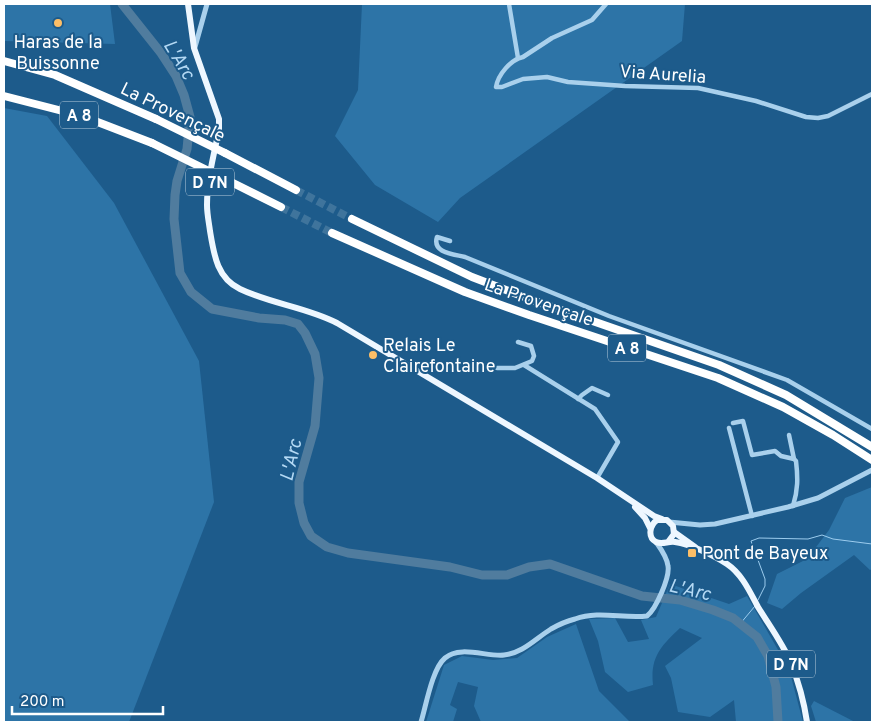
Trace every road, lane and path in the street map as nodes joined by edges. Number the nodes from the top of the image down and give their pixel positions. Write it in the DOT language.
graph roads {
  1 [pos="188,4"];
  2 [pos="207,4"];
  3 [pos="509,4"];
  4 [pos="606,4"];
  5 [pos="194,48"];
  6 [pos="518,58"];
  7 [pos="4,61"];
  8 [pos="872,94"];
  9 [pos="4,96"];
  10 [pos="296,190"];
  11 [pos="281,207"];
  12 [pos="352,219"];
  13 [pos="332,233"];
  14 [pos="450,241"];
  15 [pos="518,342"];
  16 [pos="524,365"];
  17 [pos="497,368"];
  18 [pos="608,395"];
  19 [pos="578,399"];
  20 [pos="733,423"];
  21 [pos="729,428"];
  22 [pos="872,429"];
  23 [pos="789,435"];
  24 [pos="872,447"];
  25 [pos="794,459"];
  26 [pos="872,460"];
  27 [pos="872,470"];
  28 [pos="597,478"];
  29 [pos="626,497"];
  30 [pos="793,506"];
  31 [pos="752,516"];
  32 [pos="662,519"];
  33 [pos="669,522"];
  34 [pos="685,523"];
  35 [pos="650,528"];
  36 [pos="674,530"];
  37 [pos="656,542"];
  38 [pos="666,543"];
  39 [pos="696,548"];
  40 [pos="663,551"];
  41 [pos="421,722"];
  42 [pos="807,722"];
  1 -- 5 [label="main road, D 7N"];
  2 -- 5 [label="street"];
  3 -- 6 [label="street"];
  4 -- 6 [label="street"];
  5 -- 28 [label="main road, D 7N"];
  6 -- 8 [label="street, Via Aurelia"];
  7 -- 10 [label="highway, La Provençale / A 8, bridge"];
  9 -- 11 [label="highway, A 8, bridge"];
  12 -- 24 [label="highway, La Provençale / A 8"];
  13 -- 26 [label="highway, La Provençale / A 8"];
  14 -- 22 [label="street"];
  15 -- 16 [label="street"];
  16 -- 17 [label="street"];
  16 -- 19 [label="street"];
  18 -- 19 [label="street"];
  19 -- 28 [label="street"];
  20 -- 25 [label="street"];
  21 -- 31 [label="street"];
  23 -- 25 [label="street"];
  25 -- 30 [label="street"];
  27 -- 30 [label="street"];
  28 -- 29 [label="main road, D 7N"];
  29 -- 32 [label="main road, D 7N"];
  29 -- 35 [label="main road, D 7N"];
  30 -- 31 [label="street"];
  31 -- 34 [label="street"];
  32 -- 33 [label="main road"];
  32 -- 35 [label="main road"];
  33 -- 34 [label="street"];
  33 -- 36 [label="main road"];
  34 -- 36 [label="street"];
  35 -- 37 [label="main road"];
  36 -- 38 [label="main road"];
  36 -- 39 [label="main road, D 7N"];
  37 -- 38 [label="main road"];
  37 -- 40 [label="street"];
  38 -- 39 [label="main road, D 7N"];
  38 -- 40 [label="street"];
  39 -- 42 [label="main road, D 7N"];
  40 -- 41 [label="street"];
}
